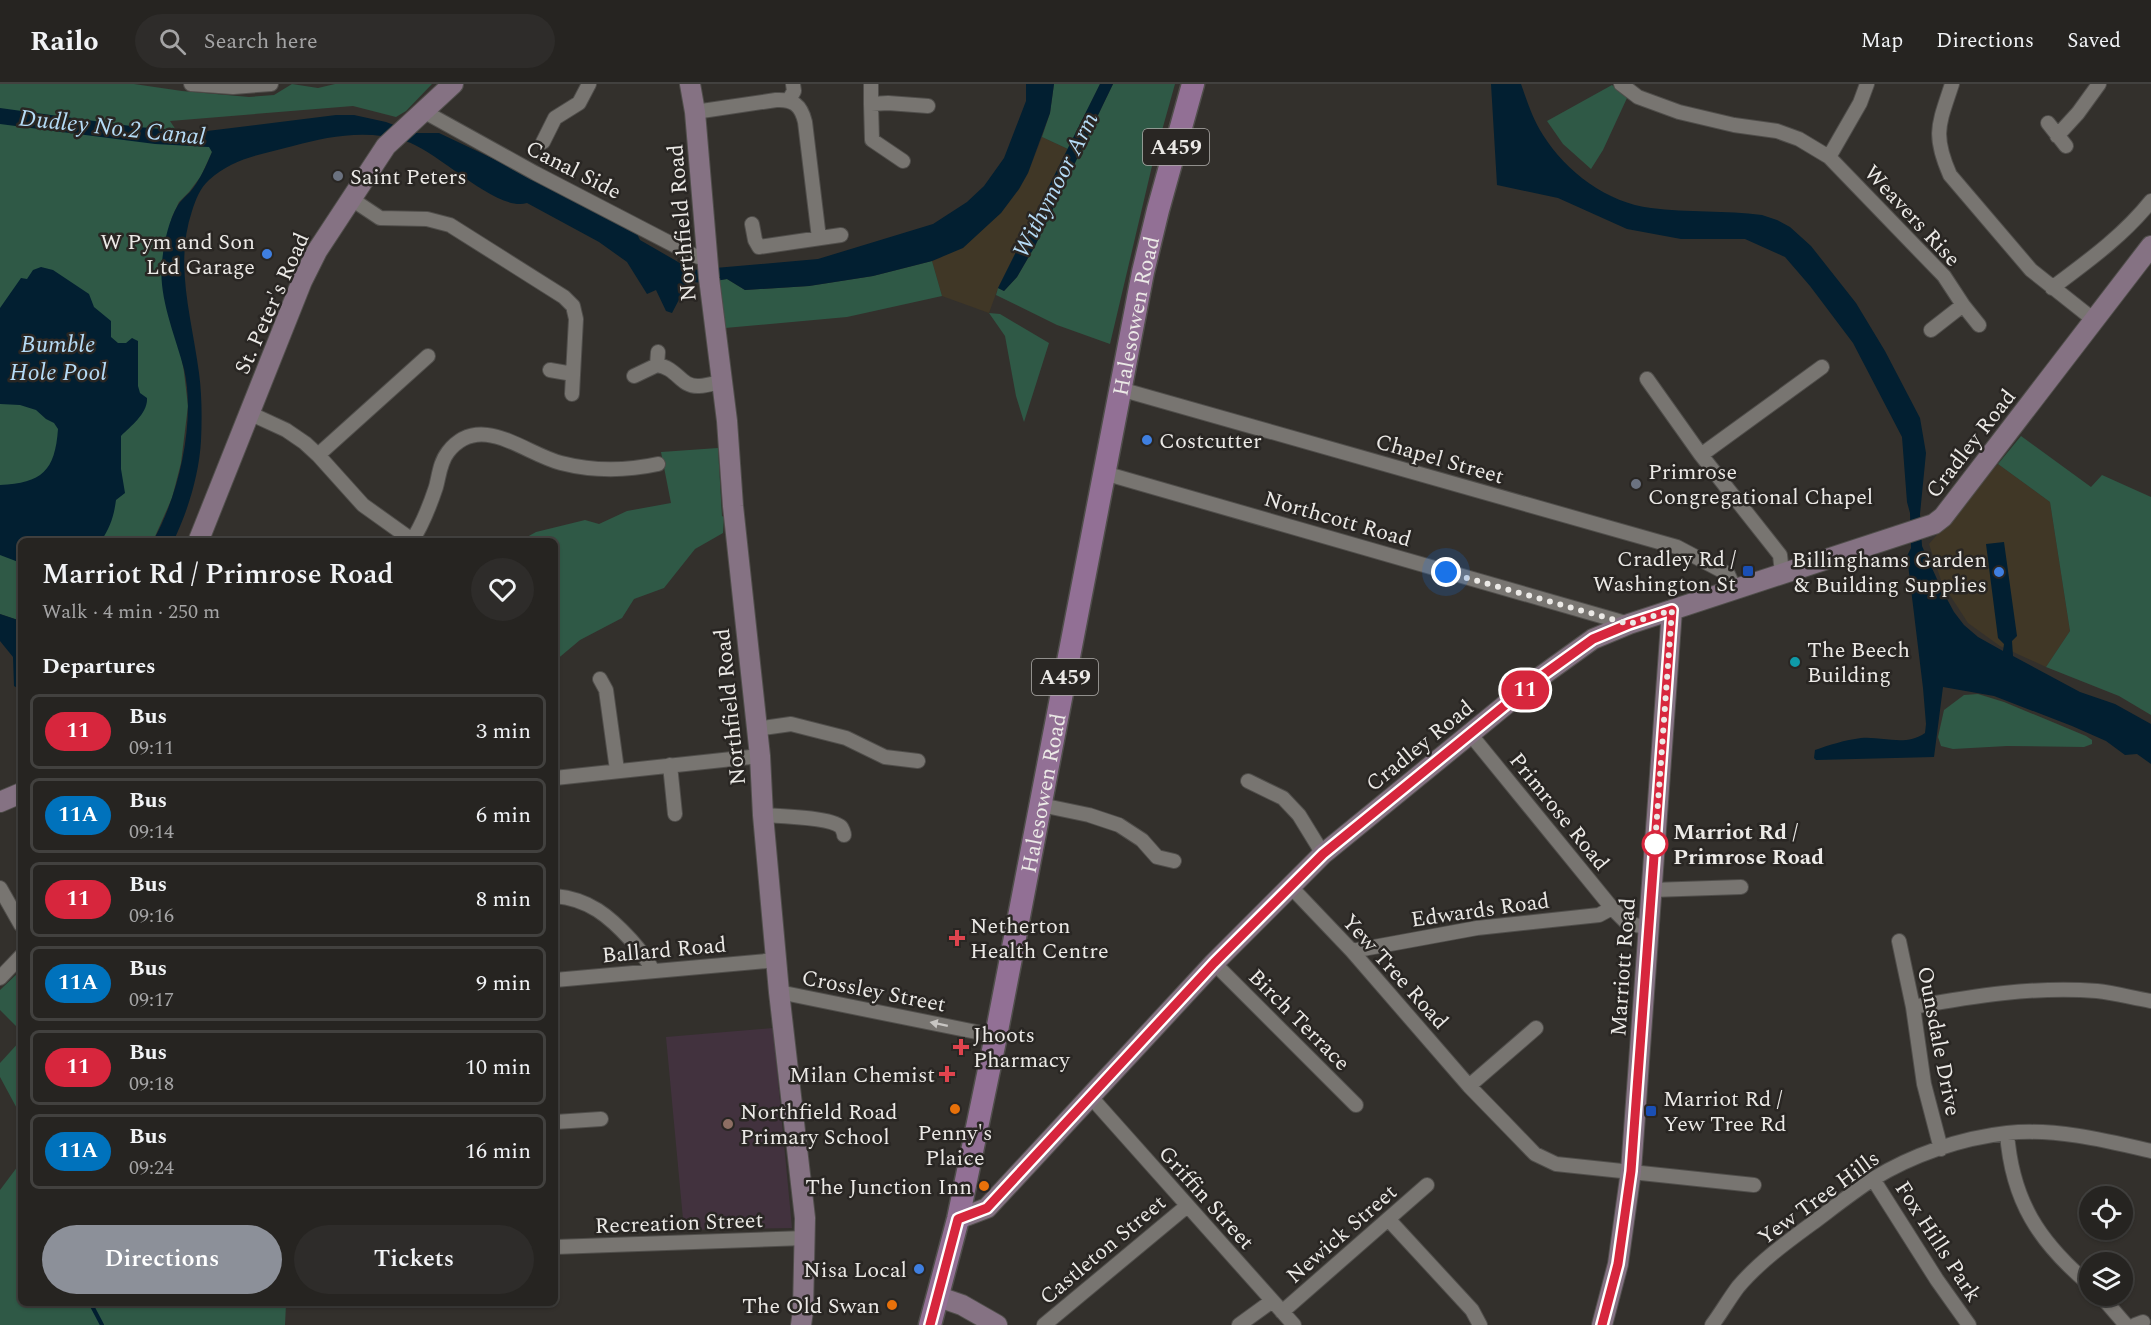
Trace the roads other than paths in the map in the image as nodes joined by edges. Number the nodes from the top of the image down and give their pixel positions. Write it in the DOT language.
graph roads {
  1 [pos="191,84"];
  2 [pos="271,84"];
  3 [pos="453,84"];
  4 [pos="589,84"];
  5 [pos="690,84"];
  6 [pos="793,84"];
  7 [pos="871,84"];
  8 [pos="1193,84"];
  9 [pos="1621,84"];
  10 [pos="1867,84"];
  11 [pos="1952,84"];
  12 [pos="2099,84"];
  13 [pos="789,100"];
  14 [pos="871,104"];
  15 [pos="928,106"];
  16 [pos="695,112"];
  17 [pos="418,116"];
  18 [pos="2048,123"];
  19 [pos="543,142"];
  20 [pos="1828,157"];
  21 [pos="903,161"];
  22 [pos="350,198"];
  23 [pos="2151,201"];
  24 [pos="752,224"];
  25 [pos="841,235"];
  26 [pos="819,238"];
  27 [pos="2151,246"];
  28 [pos="708,260"];
  29 [pos="2052,288"];
  30 [pos="1963,305"];
  31 [pos="2094,320"];
  32 [pos="1979,325"];
  33 [pos="1931,330"];
  34 [pos="428,356"];
  35 [pos="1822,367"];
  36 [pos="550,370"];
  37 [pos="573,374"];
  38 [pos="634,376"];
  39 [pos="1647,380"];
  40 [pos="723,381"];
  41 [pos="1120,389"];
  42 [pos="572,394"];
  43 [pos="249,413"];
  44 [pos="318,455"];
  45 [pos="1701,455"];
  46 [pos="657,464"];
  47 [pos="1104,473"];
  48 [pos="200,538"];
  49 [pos="407,538"];
  50 [pos="412,538"];
  51 [pos="1782,573"];
  52 [pos="1735,590"];
  53 [pos="1672,610"];
  54 [pos="1629,624"];
  55 [pos="600,680"];
  56 [pos="756,729"];
  57 [pos="1471,735"];
  58 [pos="760,756"];
  59 [pos="918,761"];
  60 [pos="670,765"];
  61 [pos="618,770"];
  62 [pos="558,778"];
  63 [pos="1248,781"];
  64 [pos="18,796"];
  65 [pos="0,802"];
  66 [pos="1041,805"];
  67 [pos="675,814"];
  68 [pos="763,815"];
  69 [pos="844,835"];
  70 [pos="1323,854"];
  71 [pos="1174,861"];
  72 [pos="1290,886"];
  73 [pos="1741,887"];
  74 [pos="0,888"];
  75 [pos="1652,890"];
  76 [pos="558,897"];
  77 [pos="1612,908"];
  78 [pos="18,921"];
  79 [pos="1648,928"];
  80 [pos="1899,941"];
  81 [pos="1352,951"];
  82 [pos="18,959"];
  83 [pos="777,960"];
  84 [pos="1214,963"];
  85 [pos="653,971"];
  86 [pos="0,978"];
  87 [pos="558,980"];
  88 [pos="779,992"];
  89 [pos="2151,1001"];
  90 [pos="1913,1007"];
  91 [pos="1536,1028"];
  92 [pos="996,1036"];
  93 [pos="1469,1086"];
  94 [pos="1090,1096"];
  95 [pos="1356,1105"];
  96 [pos="601,1119"];
  97 [pos="558,1122"];
  98 [pos="2007,1133"];
  99 [pos="1941,1149"];
  100 [pos="2151,1151"];
  101 [pos="1631,1171"];
  102 [pos="1873,1179"];
  103 [pos="1427,1185"];
  104 [pos="1754,1185"];
  105 [pos="1187,1206"];
  106 [pos="958,1219"];
  107 [pos="1389,1220"];
  108 [pos="805,1238"];
  109 [pos="558,1247"];
  110 [pos="2079,1275"];
  111 [pos="939,1297"];
  112 [pos="1272,1301"];
  113 [pos="2110,1306"];
  114 [pos="1282,1312"];
  115 [pos="801,1325"];
  116 [pos="930,1325"];
  117 [pos="997,1325"];
  118 [pos="1044,1325"];
  119 [pos="1239,1325"];
  120 [pos="1294,1325"];
  121 [pos="1480,1325"];
  122 [pos="1602,1325"];
  123 [pos="1712,1325"];
  124 [pos="1969,1325"];
  125 [pos="2126,1325"];
  1 -- 2 [label="street"];
  3 -- 17 [label="street, St. Peter's Road"];
  4 -- 19 [label="street"];
  5 -- 16 [label="street, Northfield Road"];
  6 -- 13 [label="street"];
  7 -- 14 [label="street"];
  8 -- 41 [label="main road, Halesowen Road / A459"];
  9 -- 20 [label="street, Weavers Rise"];
  10 -- 20 [label="street"];
  11 -- 29 [label="street"];
  12 -- 18 [label="street"];
  13 -- 16 [label="street"];
  13 -- 26 [label="street"];
  14 -- 15 [label="street"];
  14 -- 21 [label="street"];
  16 -- 28 [label="street, Northfield Road"];
  17 -- 22 [label="street, St. Peter's Road"];
  17 -- 28 [label="street, Canal Side"];
  20 -- 30 [label="street, Weavers Rise"];
  22 -- 37 [label="street"];
  22 -- 43 [label="street, St. Peter's Road"];
  23 -- 29 [label="street"];
  24 -- 26 [label="street"];
  25 -- 26 [label="street"];
  27 -- 31 [label="street, Cradley Road"];
  28 -- 40 [label="street, Northfield Road"];
  29 -- 31 [label="street"];
  30 -- 32 [label="street, Weavers Rise"];
  30 -- 33 [label="street"];
  31 -- 51 [label="street, Cradley Road"];
  34 -- 44 [label="street"];
  35 -- 45 [label="street"];
  36 -- 37 [label="street"];
  37 -- 42 [label="street"];
  38 -- 40 [label="street"];
  39 -- 45 [label="street"];
  40 -- 56 [label="street, Northfield Road"];
  41 -- 47 [label="main road, Halesowen Road / A459"];
  41 -- 52 [label="street, Chapel Street"];
  43 -- 44 [label="street"];
  43 -- 48 [label="street, St. Peter's Road"];
  44 -- 49 [label="street"];
  45 -- 51 [label="street"];
  46 -- 50 [label="street"];
  47 -- 54 [label="street, Northcott Road"];
  47 -- 66 [label="main road, Halesowen Road / A459"];
  51 -- 52 [label="street, Cradley Road"];
  52 -- 53 [label="street, Cradley Road"];
  53 -- 54 [label="street, Cradley Road"];
  53 -- 75 [label="street, Marriott Road"];
  54 -- 57 [label="street, Cradley Road"];
  55 -- 61 [label="street"];
  56 -- 58 [label="street, Northfield Road"];
  56 -- 59 [label="street"];
  57 -- 70 [label="street, Cradley Road"];
  57 -- 77 [label="street, Primrose Road"];
  58 -- 60 [label="street"];
  58 -- 68 [label="street, Northfield Road"];
  60 -- 61 [label="street"];
  60 -- 67 [label="street"];
  61 -- 62 [label="street"];
  63 -- 70 [label="street"];
  64 -- 65 [label="street"];
  66 -- 71 [label="street"];
  66 -- 92 [label="main road, Halesowen Road / A459"];
  68 -- 69 [label="street"];
  68 -- 83 [label="street, Northfield Road"];
  70 -- 72 [label="street, Cradley Road"];
  72 -- 81 [label="street, Yew Tree Road"];
  72 -- 84 [label="street, Cradley Road"];
  73 -- 75 [label="street"];
  74 -- 78 [label="street"];
  75 -- 79 [label="street, Marriott Road"];
  76 -- 85 [label="street"];
  77 -- 79 [label="street, Primrose Road"];
  77 -- 81 [label="street, Edwards Road"];
  79 -- 101 [label="street, Marriott Road"];
  80 -- 90 [label="street, Ounsdale Drive"];
  81 -- 93 [label="street, Yew Tree Road"];
  82 -- 86 [label="street"];
  83 -- 85 [label="street, Ballard Road"];
  83 -- 88 [label="street, Northfield Road"];
  84 -- 94 [label="street, Cradley Road"];
  84 -- 95 [label="street, Birch Terrace"];
  85 -- 87 [label="street, Ballard Road"];
  92 -- 88 [label="street, Crossley Street, one-way"];
  88 -- 108 [label="street, Northfield Road"];
  89 -- 90 [label="street"];
  90 -- 99 [label="street, Ounsdale Drive"];
  91 -- 93 [label="street"];
  92 -- 106 [label="main road, Halesowen Road / A459"];
  93 -- 101 [label="street, Yew Tree Road"];
  94 -- 105 [label="street, Griffin Street"];
  94 -- 106 [label="street, Cradley Road"];
  96 -- 97 [label="street"];
  98 -- 99 [label="street, Yew Tree Hills"];
  98 -- 100 [label="street, Yew Tree Hills"];
  98 -- 110 [label="street"];
  99 -- 102 [label="street, Yew Tree Hills"];
  101 -- 104 [label="street, Yew Tree Road"];
  101 -- 122 [label="street, Marriott Road"];
  102 -- 123 [label="street, Yew Tree Hills"];
  102 -- 124 [label="street, Fox Hills Park"];
  103 -- 107 [label="street, Newick Street"];
  105 -- 112 [label="street, Griffin Street"];
  105 -- 118 [label="street, Castleton Street"];
  106 -- 111 [label="main road, Halesowen Road / A459"];
  107 -- 114 [label="street, Newick Street"];
  107 -- 121 [label="street"];
  108 -- 109 [label="street, Recreation Street"];
  108 -- 115 [label="street, Northfield Road"];
  111 -- 116 [label="main road, Halesowen Road / A459"];
  111 -- 117 [label="street"];
  112 -- 114 [label="street, Griffin Street"];
  112 -- 119 [label="street"];
  113 -- 125 [label="street"];
  114 -- 120 [label="street, Griffin Street"];
}
